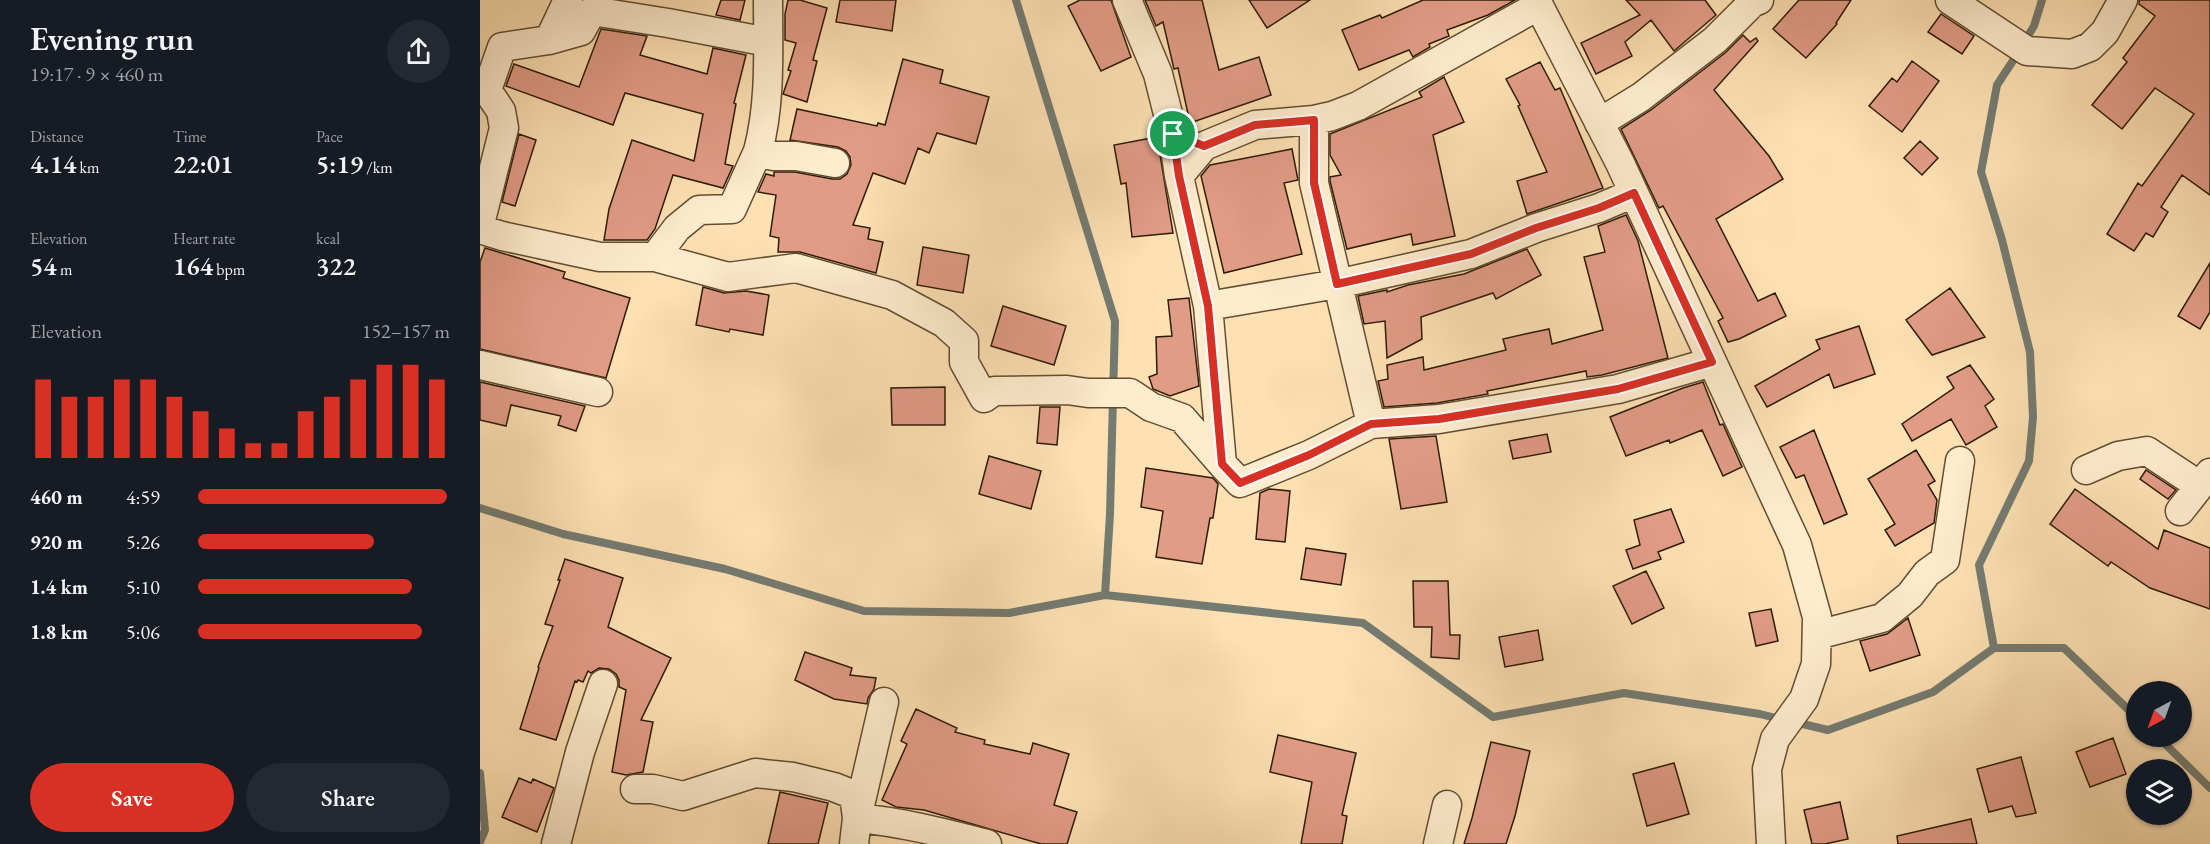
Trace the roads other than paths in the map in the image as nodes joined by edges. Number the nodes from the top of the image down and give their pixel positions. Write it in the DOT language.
graph roads {
  1 [pos="568,0"];
  2 [pos="768,0"];
  3 [pos="1127,0"];
  4 [pos="1759,0"];
  5 [pos="1950,0"];
  6 [pos="2123,0"];
  7 [pos="1537,3"];
  8 [pos="549,40"];
  9 [pos="768,42"];
  10 [pos="1314,120"];
  11 [pos="1599,123"];
  12 [pos="1173,134"];
  13 [pos="1204,146"];
  14 [pos="758,151"];
  15 [pos="835,163"];
  16 [pos="1179,176"];
  17 [pos="1634,193"];
  18 [pos="480,226"];
  19 [pos="655,257"];
  20 [pos="1337,284"];
  21 [pos="1208,306"];
  22 [pos="1712,362"];
  23 [pos="480,365"];
  24 [pos="598,392"];
  25 [pos="1371,424"];
  26 [pos="1960,461"];
  27 [pos="1222,464"];
  28 [pos="2086,470"];
  29 [pos="2205,479"];
  30 [pos="2180,511"];
  31 [pos="1816,635"];
  32 [pos="603,684"];
  33 [pos="884,702"];
  34 [pos="635,789"];
  35 [pos="1447,805"];
  36 [pos="856,831"];
  37 [pos="556,844"];
  38 [pos="987,844"];
  39 [pos="1438,844"];
  40 [pos="1772,844"];
  1 -- 8 [label="street"];
  2 -- 9 [label="street"];
  3 -- 12 [label="street"];
  4 -- 11 [label="street"];
  5 -- 6 [label="street"];
  7 -- 10 [label="street"];
  7 -- 11 [label="street"];
  8 -- 9 [label="street"];
  8 -- 18 [label="street"];
  9 -- 14 [label="street"];
  10 -- 13 [label="street"];
  10 -- 20 [label="street"];
  11 -- 17 [label="street"];
  12 -- 13 [label="street"];
  12 -- 16 [label="street"];
  13 -- 16 [label="street"];
  14 -- 15 [label="street"];
  14 -- 19 [label="street"];
  16 -- 21 [label="street"];
  17 -- 20 [label="street"];
  17 -- 22 [label="street"];
  18 -- 19 [label="street"];
  19 -- 27 [label="street"];
  20 -- 21 [label="street"];
  20 -- 25 [label="street"];
  21 -- 27 [label="street"];
  22 -- 25 [label="street"];
  22 -- 31 [label="street"];
  23 -- 24 [label="street"];
  25 -- 27 [label="street"];
  26 -- 31 [label="street"];
  28 -- 29 [label="street"];
  29 -- 30 [label="street"];
  31 -- 40 [label="street"];
  32 -- 37 [label="street"];
  33 -- 36 [label="street"];
  34 -- 36 [label="street"];
  35 -- 39 [label="street"];
  36 -- 38 [label="street"];
}
